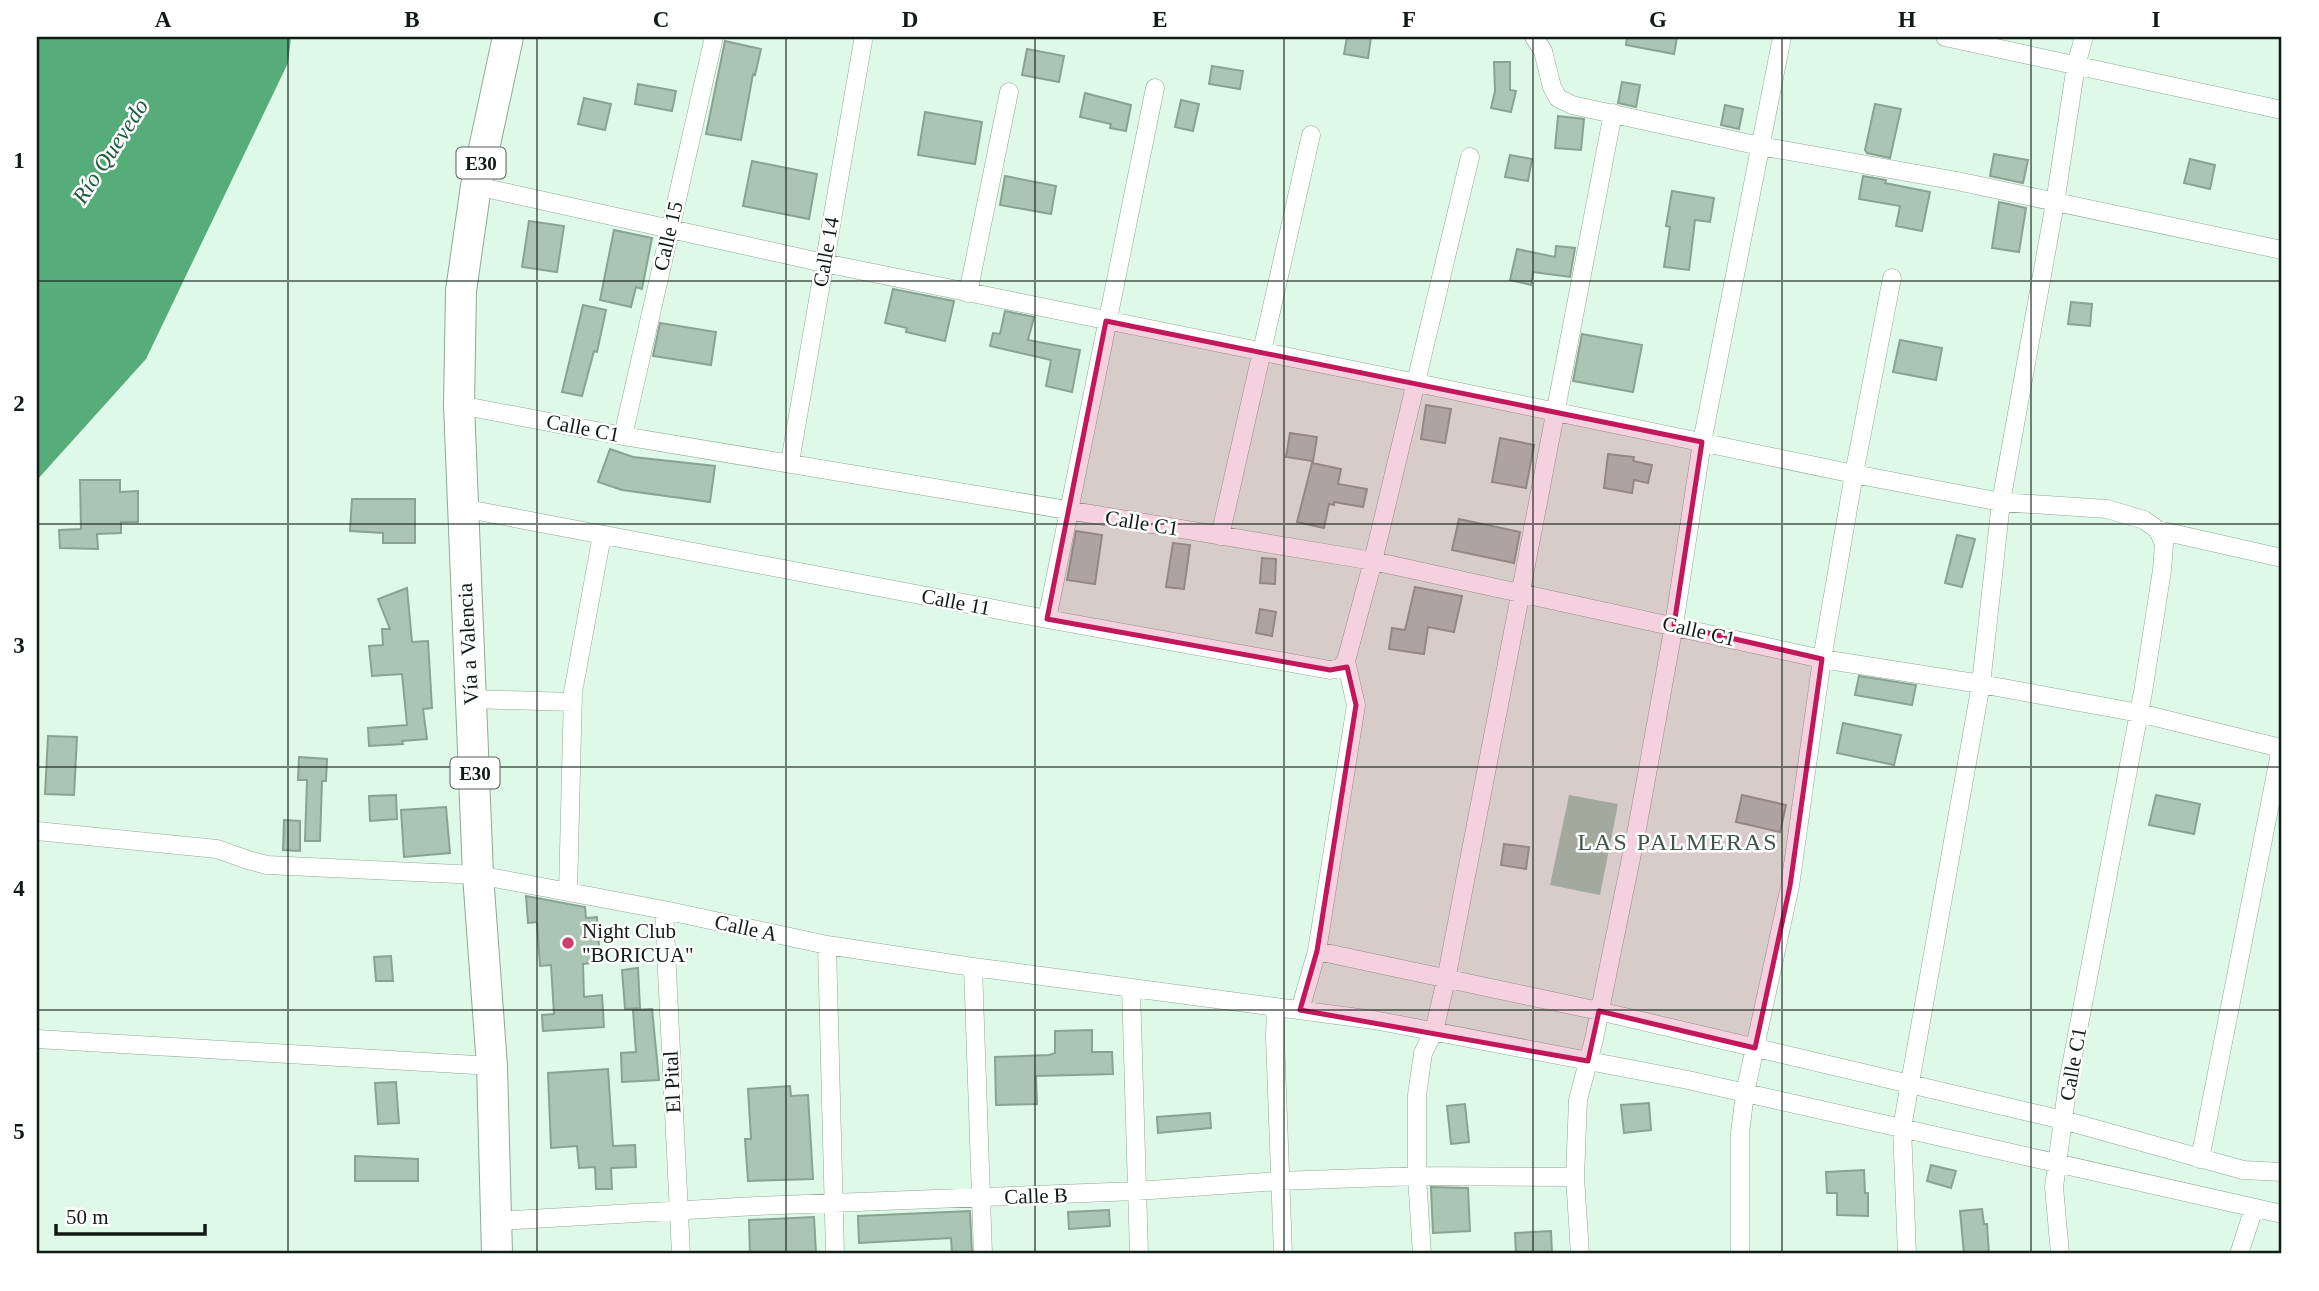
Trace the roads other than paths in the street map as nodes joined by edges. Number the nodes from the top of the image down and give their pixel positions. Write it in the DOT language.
graph roads {
  1 [pos="508,37"];
  2 [pos="714,37"];
  3 [pos="1782,37"];
  4 [pos="1945,37"];
  5 [pos="2084,37"];
  6 [pos="863,41"];
  7 [pos="1540,42"];
  8 [pos="2076,65"];
  9 [pos="1155,88"];
  10 [pos="1009,92"];
  11 [pos="2282,110"];
  12 [pos="1614,113"];
  13 [pos="1311,135"];
  14 [pos="1760,146"];
  15 [pos="1470,157"];
  16 [pos="476,186"];
  17 [pos="2055,203"];
  18 [pos="669,228"];
  19 [pos="2282,250"];
  20 [pos="824,263"];
  21 [pos="1892,278"];
  22 [pos="968,293"];
  23 [pos="1106,321"];
  24 [pos="1260,351"];
  25 [pos="1417,383"];
  26 [pos="459,405"];
  27 [pos="1556,413"];
  28 [pos="623,436"];
  29 [pos="1702,442"];
  30 [pos="790,462"];
  31 [pos="1854,474"];
  32 [pos="2001,502"];
  33 [pos="462,508"];
  34 [pos="1069,512"];
  35 [pos="602,534"];
  36 [pos="1220,536"];
  37 [pos="2161,537"];
  38 [pos="2281,552"];
  39 [pos="1373,561"];
  40 [pos="1521,594"];
  41 [pos="1047,619"];
  42 [pos="1674,625"];
  43 [pos="1822,659"];
  44 [pos="1346,661"];
  45 [pos="1981,684"];
  46 [pos="471,699"];
  47 [pos="573,702"];
  48 [pos="2139,713"];
  49 [pos="37,831"];
  50 [pos="478,875"];
  51 [pos="568,892"];
  52 [pos="664,910"];
  53 [pos="827,945"];
  54 [pos="1317,951"];
  55 [pos="973,967"];
  56 [pos="1446,980"];
  57 [pos="1131,989"];
  58 [pos="1276,1007"];
  59 [pos="1300,1010"];
  60 [pos="1600,1011"];
  61 [pos="1434,1031"];
  62 [pos="37,1039"];
  63 [pos="1755,1048"];
  64 [pos="1588,1061"];
  65 [pos="492,1066"];
  66 [pos="1909,1084"];
  67 [pos="1745,1093"];
  68 [pos="2063,1120"];
  69 [pos="1902,1128"];
  70 [pos="2200,1159"];
  71 [pos="2057,1164"];
  72 [pos="2282,1172"];
  73 [pos="1417,1176"];
  74 [pos="1575,1177"];
  75 [pos="1279,1181"];
  76 [pos="1136,1191"];
  77 [pos="980,1198"];
  78 [pos="833,1203"];
  79 [pos="2254,1208"];
  80 [pos="679,1212"];
  81 [pos="2282,1214"];
  82 [pos="497,1221"];
  83 [pos="498,1254"];
  84 [pos="681,1254"];
  85 [pos="835,1254"];
  86 [pos="983,1254"];
  87 [pos="1139,1254"];
  88 [pos="1283,1254"];
  89 [pos="1422,1254"];
  90 [pos="1580,1254"];
  91 [pos="1740,1254"];
  92 [pos="1907,1254"];
  93 [pos="2060,1254"];
  94 [pos="2239,1254"];
  1 -- 16 [label="highway, Vía a Valencia / E30"];
  2 -- 18 [label="street, Calle 15"];
  3 -- 14 [label="street"];
  4 -- 8 [label="street"];
  5 -- 8 [label="street"];
  6 -- 20 [label="street, Calle 14"];
  7 -- 12 [label="street"];
  8 -- 11 [label="street"];
  8 -- 17 [label="street"];
  9 -- 23 [label="street"];
  10 -- 22 [label="street"];
  12 -- 14 [label="street"];
  12 -- 27 [label="street"];
  13 -- 24 [label="street"];
  14 -- 17 [label="street"];
  14 -- 29 [label="street"];
  15 -- 25 [label="street"];
  16 -- 18 [label="street"];
  16 -- 26 [label="highway, Vía a Valencia / E30"];
  17 -- 19 [label="street"];
  17 -- 32 [label="street"];
  18 -- 20 [label="street"];
  18 -- 28 [label="street, Calle 15"];
  20 -- 22 [label="street"];
  20 -- 30 [label="street, Calle 14"];
  21 -- 31 [label="street"];
  22 -- 23 [label="street"];
  23 -- 24 [label="street"];
  23 -- 34 [label="street"];
  24 -- 25 [label="street"];
  24 -- 36 [label="street"];
  25 -- 27 [label="street"];
  25 -- 39 [label="street"];
  26 -- 28 [label="street, Calle C1"];
  26 -- 33 [label="highway, Vía a Valencia / E30"];
  27 -- 29 [label="street"];
  27 -- 40 [label="street"];
  28 -- 30 [label="street, Calle C1"];
  29 -- 31 [label="street"];
  29 -- 42 [label="street"];
  30 -- 34 [label="street, Calle C1"];
  31 -- 32 [label="street"];
  31 -- 43 [label="street"];
  32 -- 37 [label="street"];
  32 -- 45 [label="street"];
  33 -- 35 [label="street, Calle 11"];
  33 -- 46 [label="highway, Vía a Valencia / E30"];
  34 -- 36 [label="street, Calle C1"];
  34 -- 41 [label="street"];
  35 -- 41 [label="street, Calle 11"];
  35 -- 47 [label="street"];
  36 -- 39 [label="street, Calle C1"];
  37 -- 38 [label="street"];
  37 -- 48 [label="street, Calle C1"];
  39 -- 40 [label="street, Calle C1"];
  39 -- 44 [label="street"];
  40 -- 42 [label="street, Calle C1"];
  40 -- 56 [label="street"];
  41 -- 44 [label="street, Calle 11"];
  42 -- 43 [label="street, Calle C1"];
  42 -- 60 [label="street"];
  43 -- 45 [label="street, Calle C1"];
  43 -- 63 [label="street"];
  44 -- 54 [label="street"];
  45 -- 48 [label="street, Calle C1"];
  45 -- 66 [label="street"];
  46 -- 47 [label="street"];
  46 -- 50 [label="highway, Vía a Valencia / E30"];
  47 -- 51 [label="street"];
  48 -- 68 [label="street, Calle C1"];
  48 -- 70 [label="street, Calle C1"];
  49 -- 50 [label="street, Calle A"];
  50 -- 51 [label="street, Calle A"];
  50 -- 65 [label="highway, Vía a Valencia / E30"];
  51 -- 52 [label="street, Calle A"];
  52 -- 53 [label="street, Calle A"];
  52 -- 80 [label="street, El Pital"];
  53 -- 55 [label="street, Calle A"];
  53 -- 78 [label="street"];
  54 -- 56 [label="street"];
  54 -- 59 [label="street"];
  55 -- 57 [label="street, Calle A"];
  55 -- 77 [label="street"];
  56 -- 60 [label="street"];
  56 -- 61 [label="street"];
  57 -- 58 [label="street, Calle A"];
  57 -- 76 [label="street"];
  58 -- 59 [label="street, Calle A"];
  58 -- 75 [label="street"];
  59 -- 61 [label="street, Calle A"];
  60 -- 63 [label="street"];
  60 -- 64 [label="street"];
  61 -- 64 [label="street, Calle A"];
  61 -- 73 [label="street"];
  62 -- 65 [label="street"];
  63 -- 66 [label="street"];
  63 -- 67 [label="street"];
  64 -- 67 [label="street, Calle A"];
  64 -- 74 [label="street"];
  65 -- 82 [label="highway, Vía a Valencia / E30"];
  66 -- 68 [label="street"];
  66 -- 69 [label="street"];
  67 -- 69 [label="street, Calle A"];
  67 -- 91 [label="street"];
  68 -- 70 [label="street"];
  68 -- 71 [label="street, Calle C1"];
  69 -- 71 [label="street, Calle A"];
  69 -- 92 [label="street"];
  70 -- 72 [label="street"];
  71 -- 79 [label="street, Calle A"];
  71 -- 93 [label="street, Calle C1"];
  73 -- 74 [label="street, Calle B"];
  73 -- 75 [label="street, Calle B"];
  73 -- 89 [label="street"];
  74 -- 90 [label="street"];
  75 -- 76 [label="street, Calle B"];
  75 -- 88 [label="street"];
  76 -- 77 [label="street, Calle B"];
  76 -- 87 [label="street"];
  77 -- 78 [label="street, Calle B"];
  77 -- 86 [label="street"];
  78 -- 80 [label="street, Calle B"];
  78 -- 85 [label="street"];
  79 -- 81 [label="street, Calle A"];
  79 -- 94 [label="street"];
  80 -- 82 [label="street, Calle B"];
  80 -- 84 [label="street, El Pital"];
  82 -- 83 [label="highway, Vía a Valencia / E30"];
}
